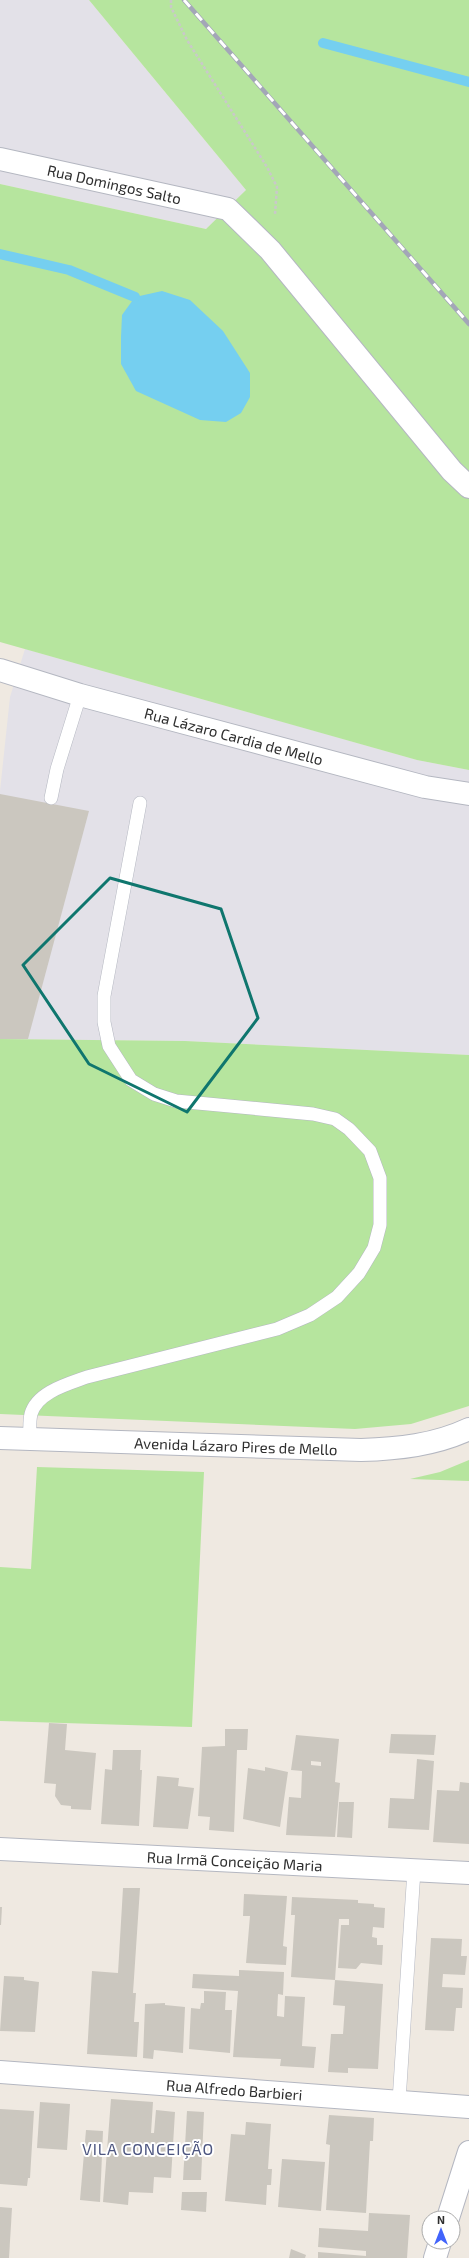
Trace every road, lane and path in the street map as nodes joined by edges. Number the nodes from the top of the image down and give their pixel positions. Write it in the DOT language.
graph roads {
  1 [pos="171,0"];
  2 [pos="0,159"];
  3 [pos="270,250"];
  4 [pos="469,488"];
  5 [pos="0,670"];
  6 [pos="80,695"];
  7 [pos="469,794"];
  8 [pos="51,798"];
  9 [pos="140,803"];
  10 [pos="469,1429"];
  11 [pos="0,1438"];
  12 [pos="30,1439"];
  13 [pos="0,1849"];
  14 [pos="414,1870"];
  15 [pos="469,1873"];
  16 [pos="0,2072"];
  17 [pos="399,2100"];
  18 [pos="469,2107"];
  19 [pos="469,2152"];
  20 [pos="451,2210"];
  1 -- 3 [label="path"];
  2 -- 3 [label="street, Rua Domingos Salto"];
  3 -- 4 [label="street"];
  5 -- 6 [label="street, Rua Lázaro Cardia de Mello"];
  6 -- 7 [label="street, Rua Lázaro Cardia de Mello"];
  6 -- 8 [label="lane"];
  9 -- 12 [label="lane"];
  10 -- 12 [label="street, Avenida Lázaro Pires de Mello"];
  11 -- 12 [label="street, Avenida Lázaro Pires de Mello"];
  13 -- 14 [label="street, Rua Irmã Conceição Maria"];
  14 -- 15 [label="street, Rua Irmã Conceição Maria"];
  14 -- 17 [label="lane"];
  16 -- 17 [label="street, Rua Alfredo Barbieri"];
  17 -- 18 [label="street, Rua Alfredo Barbieri"];
  19 -- 20 [label="street"];
}
